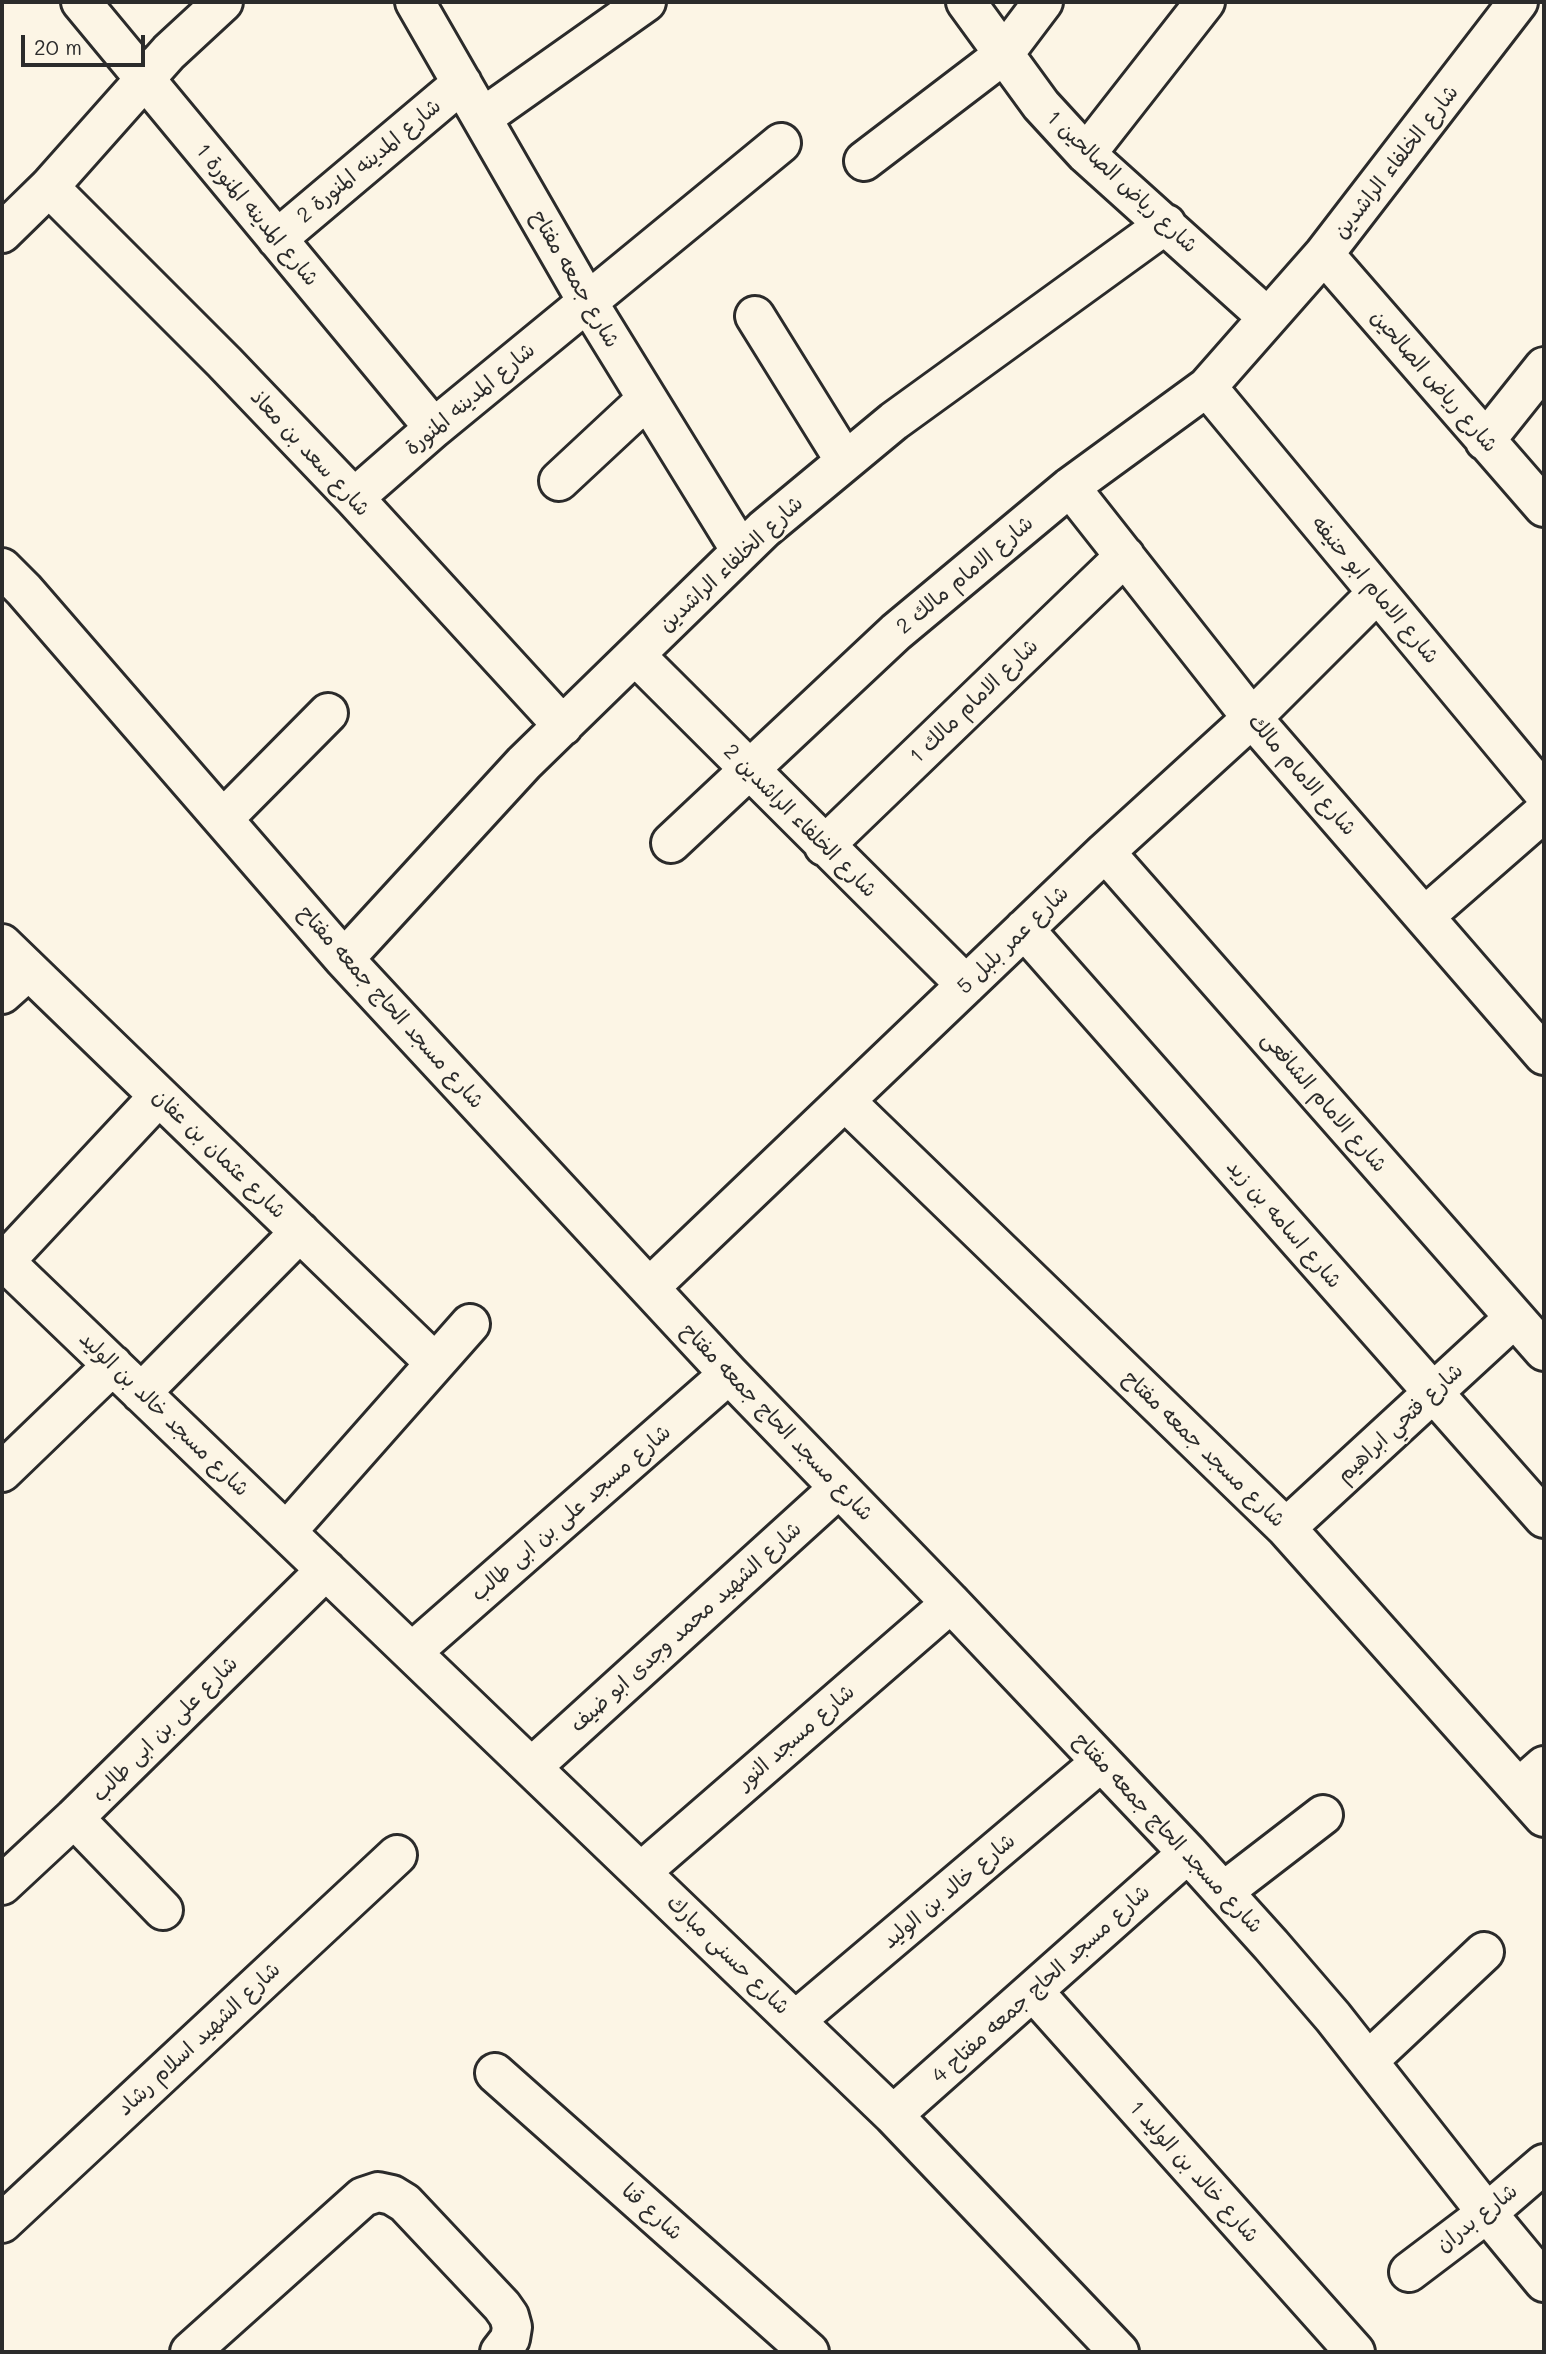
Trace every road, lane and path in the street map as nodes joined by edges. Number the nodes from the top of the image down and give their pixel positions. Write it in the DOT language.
graph roads {
  1 [pos="81,2"];
  2 [pos="223,2"];
  3 [pos="415,2"];
  4 [pos="646,2"];
  5 [pos="966,2"];
  6 [pos="1043,2"];
  7 [pos="1205,2"];
  8 [pos="1518,2"];
  9 [pos="1003,55"];
  10 [pos="144,79"];
  11 [pos="461,83"];
  12 [pos="482,118"];
  13 [pos="781,143"];
  14 [pos="1086,154"];
  15 [pos="864,161"];
  16 [pos="49,187"];
  17 [pos="1166,225"];
  18 [pos="2,233"];
  19 [pos="277,239"];
  20 [pos="1324,254"];
  21 [pos="586,301"];
  22 [pos="755,316"];
  23 [pos="1267,317"];
  24 [pos="1544,367"];
  25 [pos="1207,387"];
  26 [pos="647,399"];
  27 [pos="434,428"];
  28 [pos="1485,441"];
  29 [pos="845,461"];
  30 [pos="559,481"];
  31 [pos="1070,487"];
  32 [pos="354,498"];
  33 [pos="1544,507"];
  34 [pos="741,551"];
  35 [pos="1125,556"];
  36 [pos="2,568"];
  37 [pos="1377,593"];
  38 [pos="635,655"];
  39 [pos="328,713"];
  40 [pos="1252,718"];
  41 [pos="563,726"];
  42 [pos="749,770"];
  43 [pos="1544,793"];
  44 [pos="1544,812"];
  45 [pos="223,819"];
  46 [pos="671,843"];
  47 [pos="824,846"];
  48 [pos="1105,852"];
  49 [pos="1425,916"];
  50 [pos="1024,929"];
  51 [pos="344,959"];
  52 [pos="11,970"];
  53 [pos="966,985"];
  54 [pos="1544,1055"];
  55 [pos="159,1096"];
  56 [pos="845,1101"];
  57 [pos="300,1232"];
  58 [pos="3,1261"];
  59 [pos="650,1287"];
  60 [pos="1514,1318"];
  61 [pos="470,1324"];
  62 [pos="1544,1351"];
  63 [pos="435,1363"];
  64 [pos="113,1365"];
  65 [pos="729,1374"];
  66 [pos="1433,1392"];
  67 [pos="141,1393"];
  68 [pos="2,1472"];
  69 [pos="839,1488"];
  70 [pos="1544,1518"];
  71 [pos="1286,1528"];
  72 [pos="287,1531"];
  73 [pos="326,1570"];
  74 [pos="951,1603"];
  75 [pos="412,1652"];
  76 [pos="1101,1762"];
  77 [pos="533,1766"];
  78 [pos="1532,1777"];
  79 [pos="1323,1815"];
  80 [pos="1544,1817"];
  81 [pos="74,1818"];
  82 [pos="1188,1853"];
  83 [pos="397,1855"];
  84 [pos="641,1872"];
  85 [pos="2,1885"];
  86 [pos="1223,1892"];
  87 [pos="163,1910"];
  88 [pos="1484,1952"];
  89 [pos="1033,1992"];
  90 [pos="796,2020"];
  91 [pos="1368,2061"];
  92 [pos="495,2073"];
  93 [pos="893,2115"];
  94 [pos="1544,2164"];
  95 [pos="1487,2213"];
  96 [pos="2,2223"];
  97 [pos="1409,2272"];
  98 [pos="1544,2282"];
  99 [pos="190,2352"];
  100 [pos="500,2352"];
  101 [pos="809,2352"];
  102 [pos="1119,2352"];
  103 [pos="1355,2352"];
  1 -- 10 [label="street, شارع المدينه المنورة 1"];
  2 -- 10 [label="street"];
  3 -- 11 [label="street, شارع جمعه مفتاح"];
  4 -- 12 [label="street"];
  5 -- 9 [label="street, شارع رياض الصالحين 1"];
  6 -- 9 [label="street"];
  7 -- 14 [label="street"];
  8 -- 20 [label="street, شارع الخلفاء الراشدين"];
  9 -- 14 [label="street, شارع رياض الصالحين 1"];
  9 -- 15 [label="street"];
  10 -- 16 [label="street"];
  10 -- 19 [label="street, شارع المدينه المنورة 1"];
  11 -- 12 [label="street, شارع جمعه مفتاح"];
  11 -- 19 [label="street, شارع المدينه المنورة 2"];
  12 -- 21 [label="street, شارع جمعه مفتاح"];
  13 -- 21 [label="street, شارع المدينه المنورة"];
  14 -- 17 [label="street, شارع رياض الصالحين 1"];
  16 -- 18 [label="street"];
  16 -- 32 [label="street, شارع سعد بن معاذ"];
  17 -- 23 [label="street, شارع رياض الصالحين 1"];
  17 -- 29 [label="street, شارع الخلفاء الراشدين"];
  19 -- 27 [label="street, شارع المدينه المنورة 1"];
  20 -- 23 [label="street, شارع الخلفاء الراشدين"];
  20 -- 28 [label="street, شارع رياض الصالحين"];
  21 -- 26 [label="street, شارع جمعه مفتاح"];
  21 -- 27 [label="street, شارع المدينه المنورة"];
  22 -- 29 [label="street"];
  23 -- 25 [label="street, شارع الامام مالك 2"];
  24 -- 28 [label="street"];
  25 -- 31 [label="street, شارع الامام مالك 2"];
  25 -- 37 [label="street, شارع الامام ابو حنيفه"];
  26 -- 30 [label="street"];
  26 -- 34 [label="street, شارع جمعه مفتاح"];
  27 -- 32 [label="street, شارع المدينه المنورة"];
  28 -- 33 [label="street, شارع رياض الصالحين"];
  29 -- 34 [label="street, شارع الخلفاء الراشدين"];
  31 -- 35 [label="street, شارع الامام مالك"];
  31 -- 42 [label="street, شارع الامام مالك 2"];
  32 -- 41 [label="street, شارع سعد بن معاذ"];
  34 -- 38 [label="street, شارع الخلفاء الراشدين"];
  35 -- 40 [label="street, شارع الامام مالك"];
  35 -- 47 [label="street, شارع الامام مالك 1"];
  36 -- 45 [label="street, شارع مسجد الحاج جمعه مفتاح"];
  37 -- 40 [label="street, شارع عمر بلبل 5"];
  37 -- 43 [label="street, شارع الامام ابو حنيفه"];
  38 -- 41 [label="street, شارع الخلفاء الراشدين"];
  38 -- 42 [label="street, شارع الخلفاء الراشدين 2"];
  39 -- 45 [label="street"];
  40 -- 48 [label="street, شارع عمر بلبل 5"];
  40 -- 49 [label="street, شارع الامام مالك"];
  41 -- 51 [label="street, شارع الخلفاء الراشدين"];
  42 -- 46 [label="street, شارع الامام مالك 2"];
  42 -- 47 [label="street, شارع الخلفاء الراشدين 2"];
  44 -- 49 [label="street"];
  45 -- 51 [label="street, شارع مسجد الحاج جمعه مفتاح"];
  47 -- 53 [label="street, شارع الخلفاء الراشدين 2"];
  48 -- 50 [label="street, شارع عمر بلبل 5"];
  48 -- 60 [label="street, شارع الامام الشافعى"];
  49 -- 54 [label="street, شارع الامام مالك"];
  50 -- 53 [label="street, شارع عمر بلبل 5"];
  50 -- 66 [label="street, شارع اسامه بن زيد"];
  51 -- 59 [label="street, شارع مسجد الحاج جمعه مفتاح"];
  52 -- 55 [label="street, شارع عثمان بن عفان"];
  53 -- 56 [label="street, شارع عمر بلبل 5"];
  55 -- 57 [label="street, شارع عثمان بن عفان"];
  55 -- 58 [label="street"];
  56 -- 59 [label="street, شارع عمر بلبل 5"];
  56 -- 71 [label="street, شارع مسجد جمعه مفتاح"];
  57 -- 63 [label="street, شارع عثمان بن عفان"];
  57 -- 67 [label="street"];
  58 -- 64 [label="street, شارع مسجد خالد بن الوليد"];
  59 -- 65 [label="street, شارع مسجد الحاج جمعه مفتاح"];
  60 -- 62 [label="street, شارع الامام الشافعى"];
  60 -- 66 [label="street, شارع فتحي ابراهيم"];
  61 -- 63 [label="street"];
  63 -- 72 [label="street"];
  64 -- 67 [label="street, شارع مسجد خالد بن الوليد"];
  64 -- 68 [label="street"];
  65 -- 69 [label="street, شارع مسجد الحاج جمعه مفتاح"];
  65 -- 75 [label="street, شارع مسجد على بن ابى طالب"];
  66 -- 70 [label="street, شارع اسامه بن زيد"];
  66 -- 71 [label="street, شارع فتحي ابراهيم"];
  67 -- 72 [label="street, شارع مسجد خالد بن الوليد"];
  69 -- 74 [label="street, شارع مسجد الحاج جمعه مفتاح"];
  69 -- 77 [label="street, شارع الشهيد محمد وجدى ابو ضيف"];
  71 -- 78 [label="street, شارع مسجد جمعه مفتاح"];
  72 -- 73 [label="street, شارع مسجد خالد بن الوليد"];
  73 -- 75 [label="street, شارع حسنى مبارك"];
  73 -- 81 [label="street, شارع على بن ابى طالب"];
  74 -- 76 [label="street, شارع مسجد الحاج جمعه مفتاح"];
  74 -- 84 [label="street, شارع مسجد النور"];
  75 -- 77 [label="street, شارع حسنى مبارك"];
  76 -- 82 [label="street, شارع مسجد الحاج جمعه مفتاح"];
  76 -- 90 [label="street, شارع خالد بن الوليد"];
  77 -- 84 [label="street, شارع حسنى مبارك"];
  78 -- 80 [label="street, شارع مسجد جمعه مفتاح"];
  79 -- 86 [label="street"];
  81 -- 85 [label="street, شارع على بن ابى طالب"];
  81 -- 87 [label="street"];
  82 -- 86 [label="street, شارع مسجد الحاج جمعه مفتاح"];
  82 -- 89 [label="street, شارع مسجد الحاج جمعه مفتاح 4"];
  83 -- 96 [label="street, شارع الشهيد اسلام رشاد"];
  84 -- 90 [label="street, شارع حسنى مبارك"];
  86 -- 91 [label="street, شارع مسجد الحاج جمعه مفتاح"];
  88 -- 91 [label="street"];
  89 -- 93 [label="street, شارع مسجد الحاج جمعه مفتاح 4"];
  89 -- 103 [label="street, شارع خالد بن الوليد 1"];
  90 -- 93 [label="street, شارع حسنى مبارك"];
  91 -- 95 [label="street, شارع مسجد الحاج جمعه مفتاح"];
  92 -- 101 [label="street, شارع قنا"];
  93 -- 102 [label="street, شارع حسنى مبارك"];
  94 -- 95 [label="street, شارع بدران"];
  95 -- 97 [label="street, شارع بدران"];
  95 -- 98 [label="street, شارع مسجد الحاج جمعه مفتاح"];
  99 -- 100 [label="street"];
}
